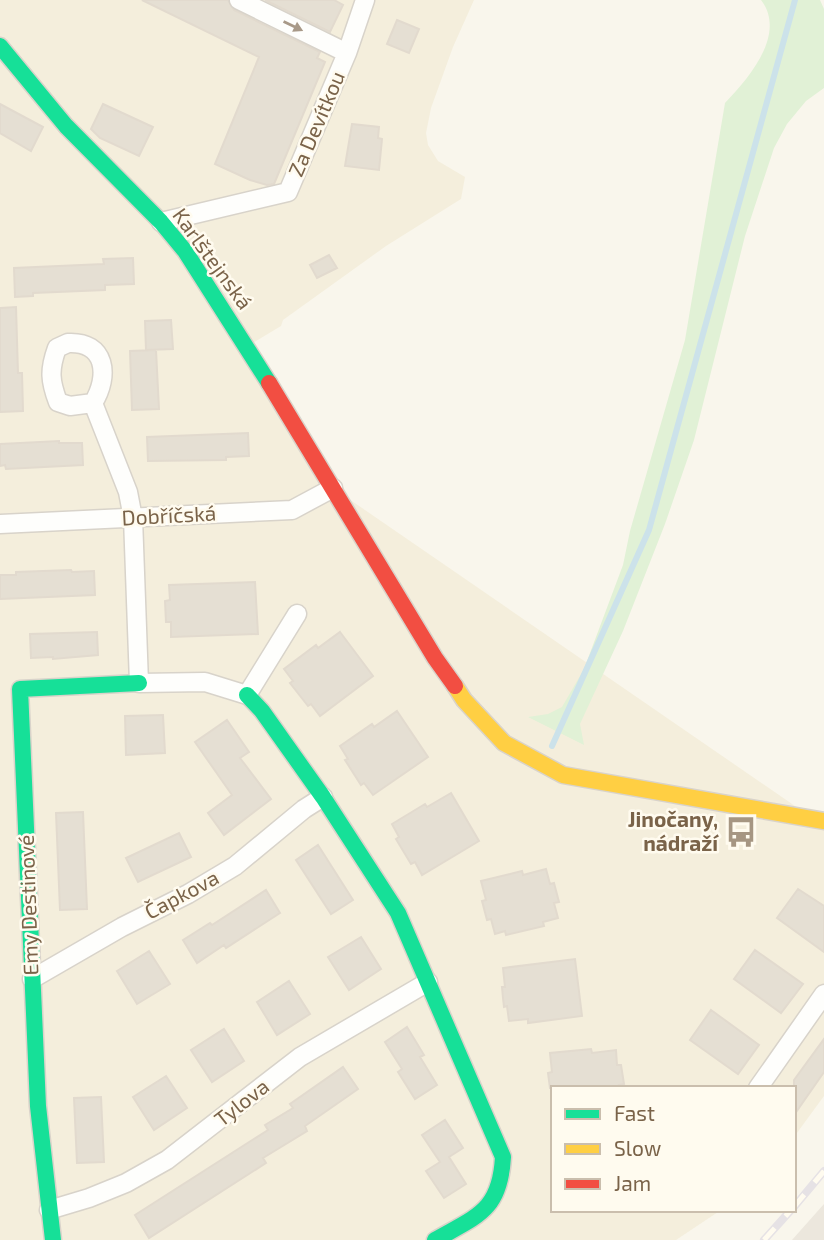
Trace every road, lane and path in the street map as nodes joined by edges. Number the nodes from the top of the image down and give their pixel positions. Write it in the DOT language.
graph roads {
  1 [pos="239,0"];
  2 [pos="365,0"];
  3 [pos="0,46"];
  4 [pos="348,53"];
  5 [pos="161,222"];
  6 [pos="93,403"];
  7 [pos="332,488"];
  8 [pos="133,518"];
  9 [pos="0,524"];
  10 [pos="297,614"];
  11 [pos="139,683"];
  12 [pos="247,695"];
  13 [pos="323,797"];
  14 [pos="824,821"];
  15 [pos="32,979"];
  16 [pos="428,982"];
  17 [pos="824,994"];
  18 [pos="759,1086"];
  19 [pos="49,1210"];
  20 [pos="53,1240"];
  21 [pos="435,1240"];
  1 -- 4 [label="street, Za Devítkou, one-way"];
  2 -- 4 [label="street, Za Devítkou"];
  3 -- 5 [label="street, Karlštejnská"];
  4 -- 5 [label="street, Za Devítkou"];
  5 -- 7 [label="street, Karlštejnská"];
  6 -- 8 [label="street"];
  7 -- 8 [label="street, Dobříčská"];
  7 -- 14 [label="street, Karlštejnská"];
  8 -- 9 [label="street, Dobříčská"];
  8 -- 11 [label="street"];
  10 -- 12 [label="street"];
  11 -- 12 [label="street, Emy Destinové"];
  11 -- 15 [label="street, Emy Destinové"];
  12 -- 13 [label="street"];
  13 -- 15 [label="street, Čapkova"];
  13 -- 16 [label="street"];
  15 -- 19 [label="street, Emy Destinové"];
  16 -- 19 [label="street, Tylova"];
  16 -- 21 [label="street"];
  17 -- 18 [label="street"];
  19 -- 20 [label="street, Emy Destinové"];
}
